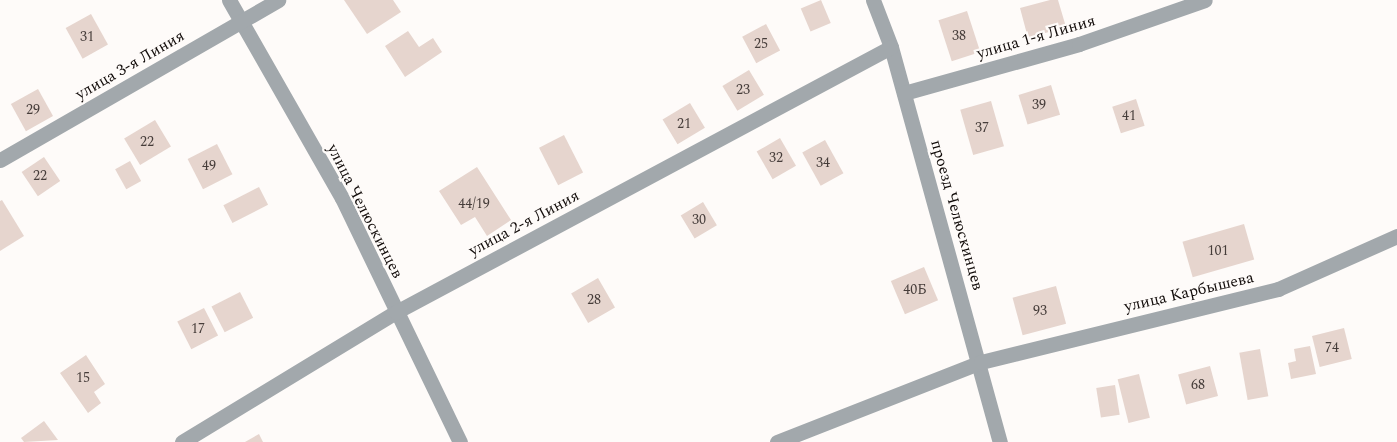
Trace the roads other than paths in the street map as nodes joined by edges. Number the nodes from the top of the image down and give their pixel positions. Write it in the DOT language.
graph roads {
  1 [pos="229,0"];
  2 [pos="278,0"];
  3 [pos="874,0"];
  4 [pos="1205,0"];
  5 [pos="241,22"];
  6 [pos="891,47"];
  7 [pos="904,93"];
  8 [pos="0,160"];
  9 [pos="1397,236"];
  10 [pos="396,312"];
  11 [pos="981,362"];
  12 [pos="182,442"];
  13 [pos="460,442"];
  14 [pos="777,442"];
  15 [pos="1000,442"];
  1 -- 5 [label="street, улица Челюскинцев"];
  2 -- 5 [label="street, улица 3-я Линия"];
  3 -- 6 [label="street, проезд Челюскинцев"];
  4 -- 7 [label="street, улица 1-я Линия"];
  5 -- 8 [label="street, улица 3-я Линия"];
  5 -- 10 [label="street, улица Челюскинцев"];
  6 -- 7 [label="street, проезд Челюскинцев"];
  6 -- 10 [label="street, улица 2-я Линия"];
  7 -- 11 [label="street, проезд Челюскинцев"];
  9 -- 11 [label="street, улица Карбышева"];
  10 -- 12 [label="street, улица 2-я Линия"];
  10 -- 13 [label="street, улица Челюскинцев"];
  11 -- 14 [label="street, улица Карбышева"];
  11 -- 15 [label="street, проезд Челюскинцев"];
}
